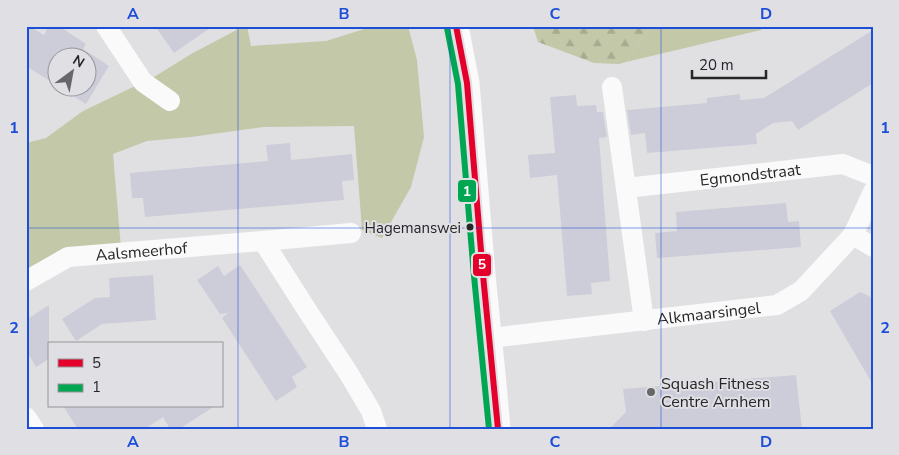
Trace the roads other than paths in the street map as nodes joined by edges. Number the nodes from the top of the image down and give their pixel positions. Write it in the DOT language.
graph roads {
  1 [pos="106,26"];
  2 [pos="456,26"];
  3 [pos="612,88"];
  4 [pos="170,101"];
  5 [pos="873,176"];
  6 [pos="626,188"];
  7 [pos="873,192"];
  8 [pos="351,233"];
  9 [pos="853,235"];
  10 [pos="263,241"];
  11 [pos="873,247"];
  12 [pos="26,281"];
  13 [pos="644,321"];
  14 [pos="490,338"];
  15 [pos="26,417"];
  16 [pos="34,429"];
  17 [pos="377,429"];
  18 [pos="498,429"];
  1 -- 4 [label="street"];
  2 -- 14 [label="street"];
  3 -- 6 [label="street"];
  5 -- 6 [label="street, Egmondstraat"];
  6 -- 13 [label="street"];
  7 -- 9 [label="street, Alkmaarsingel"];
  8 -- 10 [label="street, Aalsmeerhof"];
  9 -- 11 [label="street"];
  9 -- 13 [label="street, Alkmaarsingel"];
  10 -- 12 [label="street, Aalsmeerhof"];
  10 -- 17 [label="street"];
  13 -- 14 [label="street, Alkmaarsingel"];
  14 -- 18 [label="street"];
  15 -- 16 [label="street"];
}
